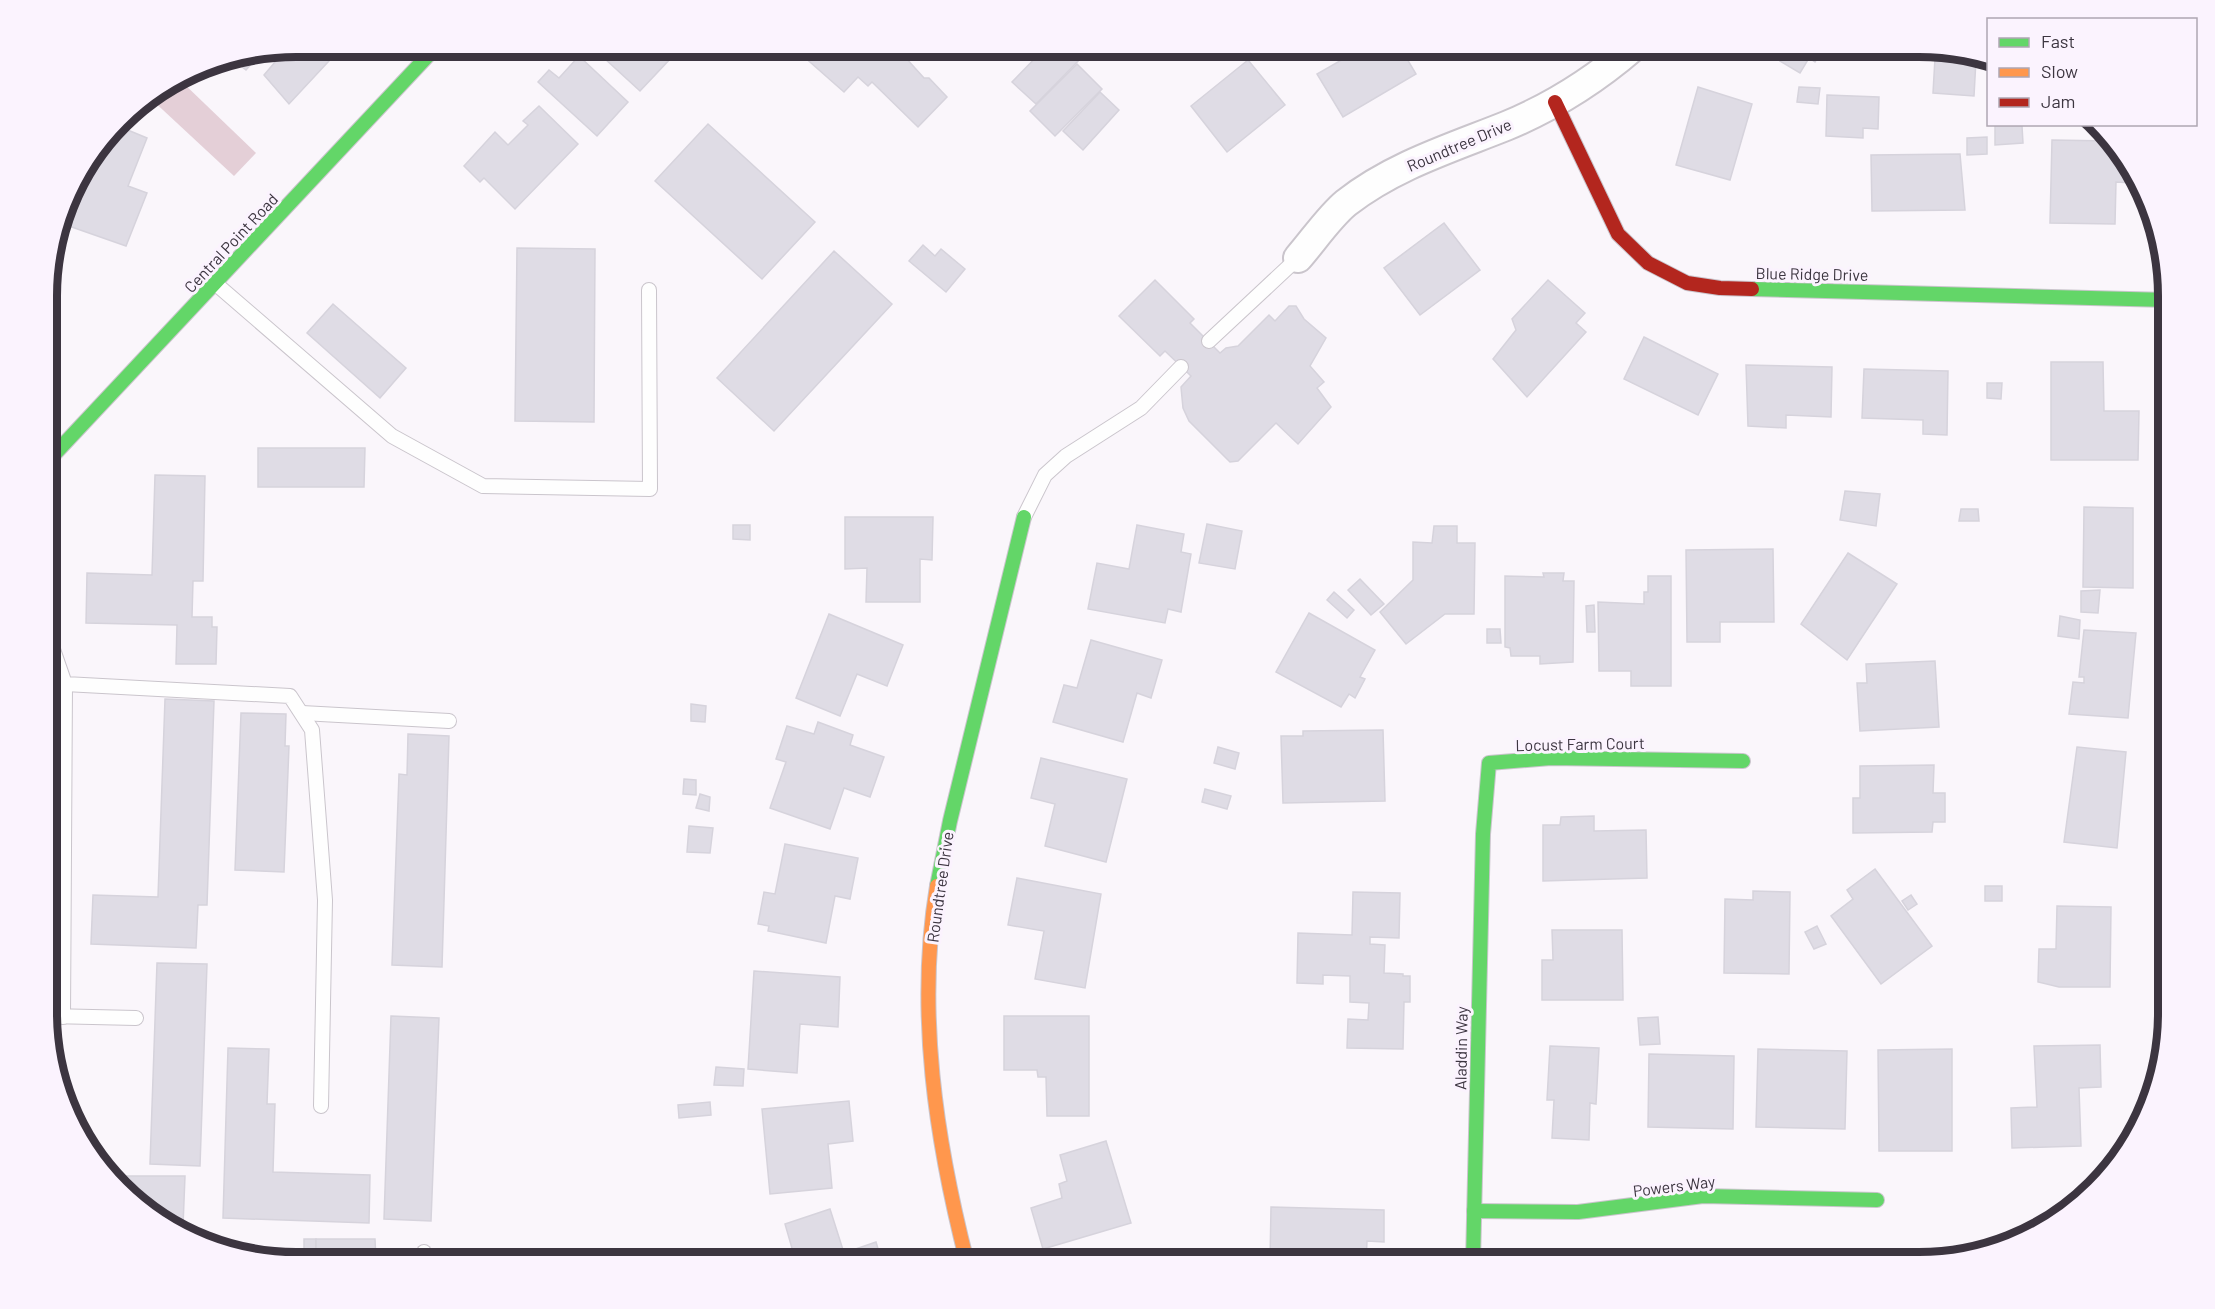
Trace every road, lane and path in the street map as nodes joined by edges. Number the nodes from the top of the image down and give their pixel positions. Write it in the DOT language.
graph roads {
  1 [pos="426,57"];
  2 [pos="1621,57"];
  3 [pos="1554,102"];
  4 [pos="1298,258"];
  5 [pos="216,284"];
  6 [pos="649,290"];
  7 [pos="2158,300"];
  8 [pos="1209,341"];
  9 [pos="1181,367"];
  10 [pos="57,452"];
  11 [pos="1024,517"];
  12 [pos="57,661"];
  13 [pos="65,684"];
  14 [pos="302,713"];
  15 [pos="449,721"];
  16 [pos="1743,761"];
  17 [pos="57,798"];
  18 [pos="64,798"];
  19 [pos="1483,834"];
  20 [pos="57,990"];
  21 [pos="57,1017"];
  22 [pos="136,1018"];
  23 [pos="321,1106"];
  24 [pos="1877,1200"];
  25 [pos="1474,1210"];
  26 [pos="964,1252"];
  27 [pos="1473,1252"];
  1 -- 5 [label="street, Central Point Road"];
  2 -- 3 [label="street, Roundtree Drive"];
  3 -- 4 [label="street, Roundtree Drive"];
  3 -- 7 [label="street, Blue Ridge Drive"];
  4 -- 8 [label="lane"];
  5 -- 6 [label="lane"];
  5 -- 10 [label="street, Central Point Road"];
  9 -- 11 [label="lane"];
  11 -- 26 [label="street, Roundtree Drive"];
  12 -- 13 [label="lane"];
  13 -- 14 [label="lane"];
  13 -- 18 [label="lane"];
  14 -- 15 [label="lane"];
  14 -- 23 [label="lane"];
  16 -- 19 [label="street, Locust Farm Court"];
  17 -- 18 [label="lane"];
  18 -- 20 [label="lane"];
  19 -- 25 [label="street, Aladdin Way"];
  21 -- 22 [label="lane"];
  24 -- 25 [label="street, Powers Way"];
  25 -- 27 [label="street, Aladdin Way"];
}
